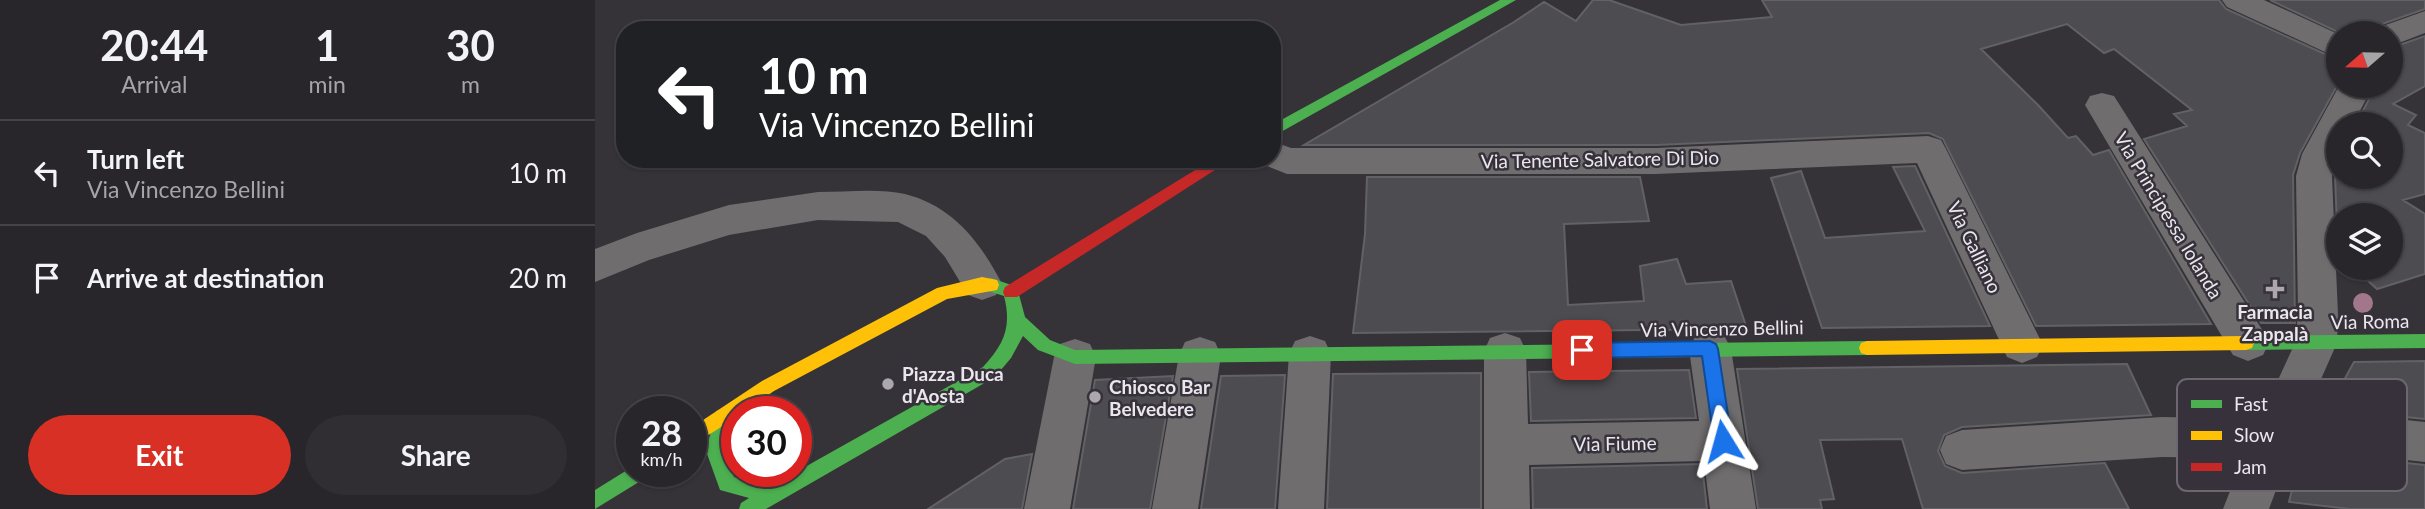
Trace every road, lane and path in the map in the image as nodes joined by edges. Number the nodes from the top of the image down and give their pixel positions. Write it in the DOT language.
graph roads {
  1 [pos="1510,0"];
  2 [pos="2238,0"];
  3 [pos="2425,21"];
  4 [pos="2403,30"];
  5 [pos="2326,41"];
  6 [pos="2350,98"];
  7 [pos="2102,105"];
  8 [pos="1281,127"];
  9 [pos="1928,149"];
  10 [pos="1281,158"];
  11 [pos="1210,168"];
  12 [pos="595,266"];
  13 [pos="996,288"];
  14 [pos="1019,322"];
  15 [pos="2242,334"];
  16 [pos="2425,341"];
  17 [pos="2316,343"];
  18 [pos="2022,345"];
  19 [pos="1710,349"];
  20 [pos="1505,351"];
  21 [pos="1310,354"];
  22 [pos="1201,355"];
  23 [pos="1075,357"];
  24 [pos="2307,379"];
  25 [pos="753,396"];
  26 [pos="721,422"];
  27 [pos="2177,437"];
  28 [pos="1723,441"];
  29 [pos="2407,441"];
  30 [pos="2425,442"];
  31 [pos="1507,445"];
  32 [pos="1962,450"];
  33 [pos="721,468"];
  34 [pos="616,487"];
  35 [pos="739,487"];
  36 [pos="2257,491"];
  37 [pos="772,495"];
  38 [pos="595,500"];
  39 [pos="748,509"];
  40 [pos="1047,509"];
  41 [pos="1175,509"];
  42 [pos="1301,509"];
  43 [pos="1507,509"];
  44 [pos="1733,509"];
  45 [pos="2246,509"];
  1 -- 8 [label="street"];
  2 -- 5 [label="street"];
  3 -- 4 [label="street"];
  6 -- 17 [label="street"];
  7 -- 15 [label="street, Via Principessa Iolanda"];
  9 -- 10 [label="street, Via Tenente Salvatore Di Dio"];
  9 -- 18 [label="street, Via Galliano"];
  11 -- 13 [label="street"];
  12 -- 13 [label="street"];
  13 -- 14 [label="street"];
  13 -- 25 [label="street"];
  14 -- 23 [label="street"];
  14 -- 37 [label="street"];
  15 -- 17 [label="street, Via Roma"];
  15 -- 18 [label="street, Via Vincenzo Bellini"];
  16 -- 17 [label="street, Via Roma"];
  17 -- 24 [label="street"];
  18 -- 19 [label="street, Via Vincenzo Bellini"];
  19 -- 20 [label="street, Via Vincenzo Bellini"];
  19 -- 28 [label="street"];
  20 -- 21 [label="street, Via Vincenzo Bellini"];
  20 -- 31 [label="street"];
  21 -- 22 [label="street, Via Vincenzo Bellini"];
  21 -- 42 [label="street"];
  22 -- 23 [label="street, Via Vincenzo Bellini"];
  22 -- 41 [label="street"];
  23 -- 40 [label="street"];
  26 -- 33 [label="street"];
  27 -- 32 [label="street"];
  28 -- 31 [label="street, Via Fiume"];
  28 -- 44 [label="street"];
  29 -- 30 [label="street"];
  31 -- 43 [label="street"];
  34 -- 38 [label="street"];
  35 -- 37 [label="street"];
  36 -- 45 [label="street"];
  37 -- 39 [label="street"];
}
